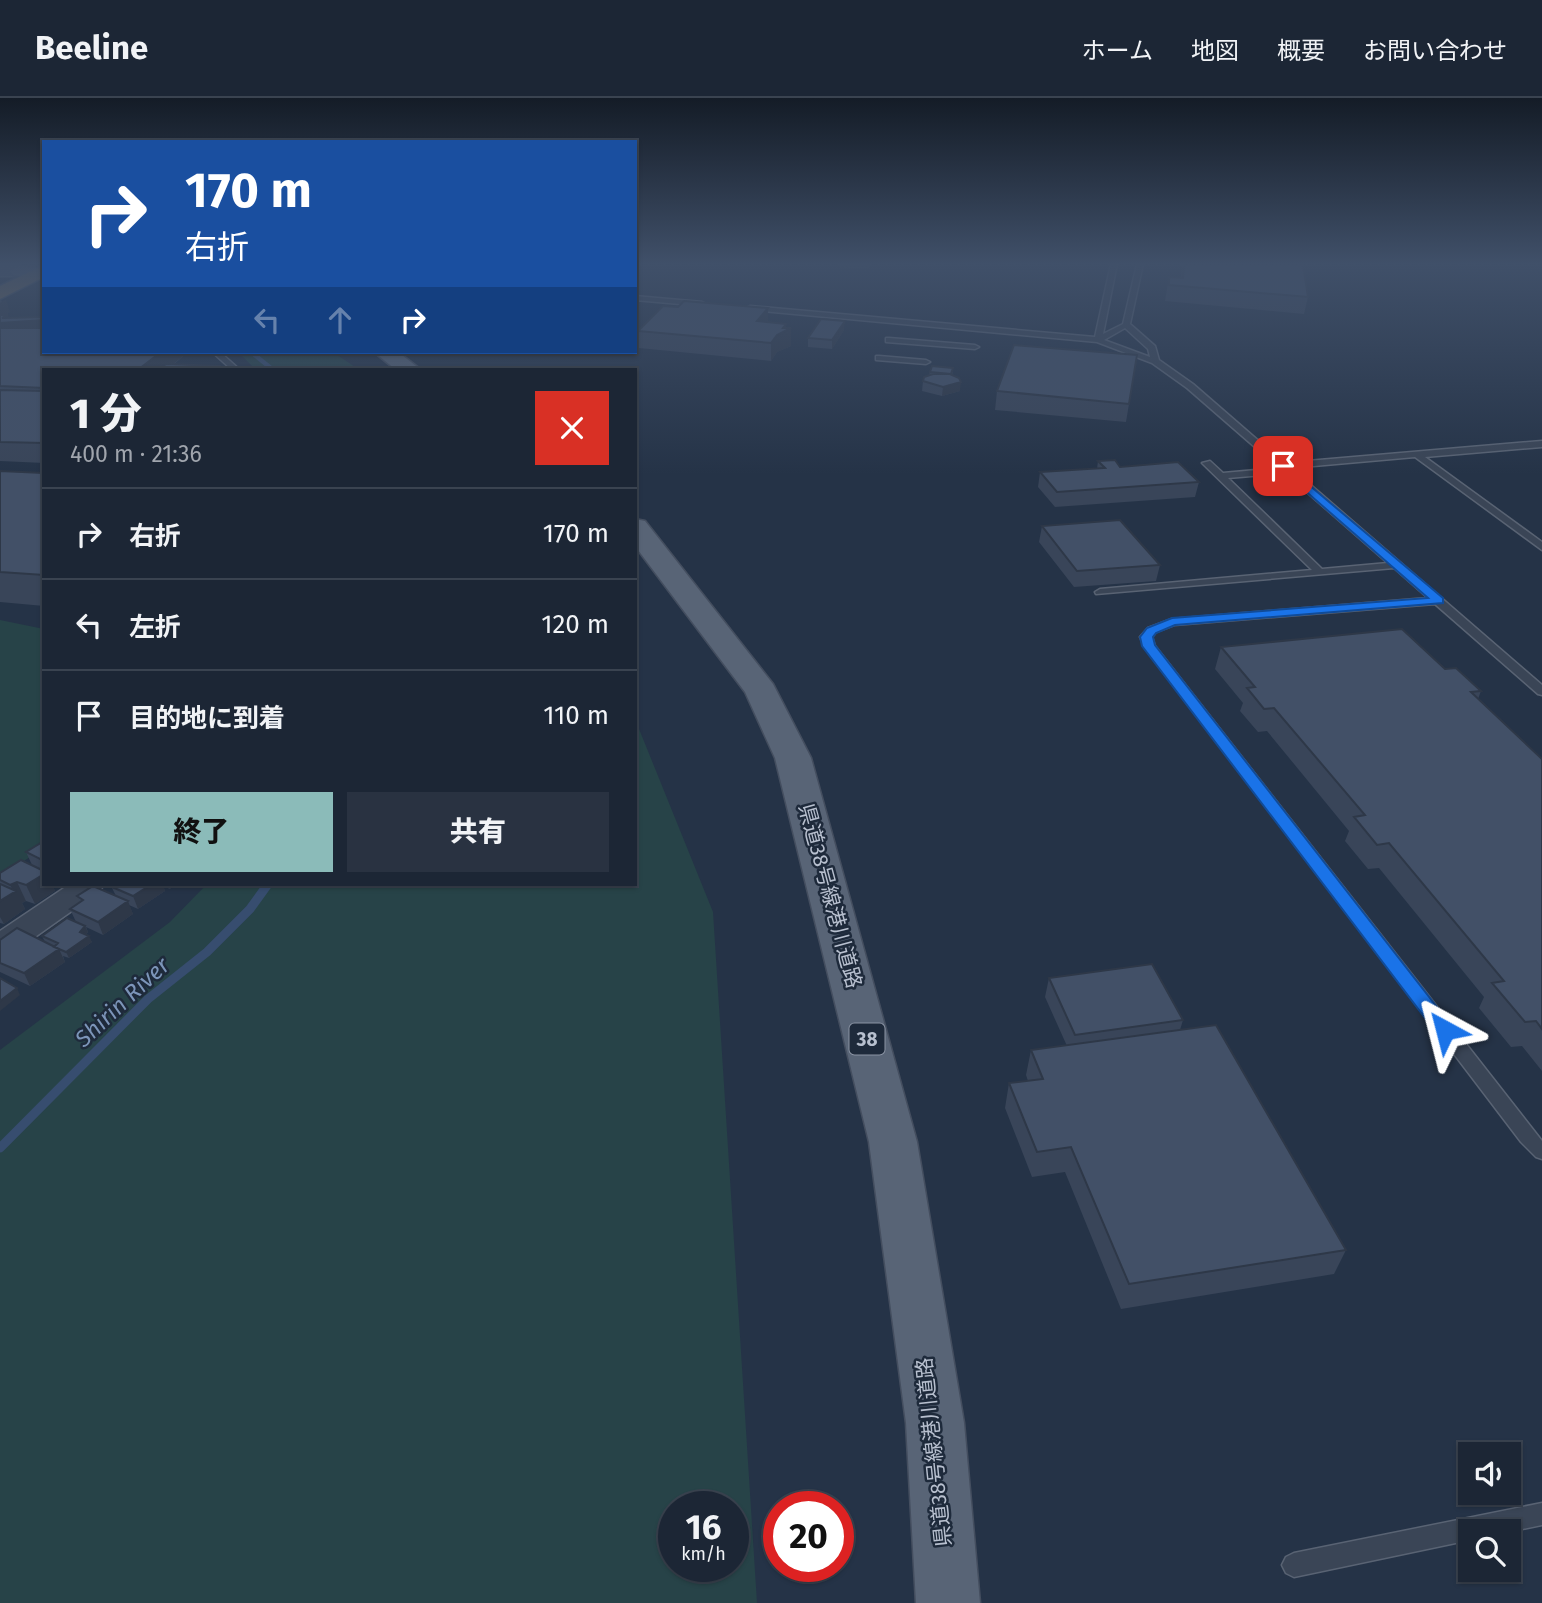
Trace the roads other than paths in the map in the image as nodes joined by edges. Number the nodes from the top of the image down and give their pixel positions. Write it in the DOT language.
graph roads {
  1 [pos="892,334"];
  2 [pos="1037,334"];
  3 [pos="1099,334"];
  4 [pos="1109,334"];
  5 [pos="1136,334"];
  6 [pos="889,340"];
  7 [pos="1098,340"];
  8 [pos="975,347"];
  9 [pos="218,354"];
  10 [pos="387,354"];
  11 [pos="1156,361"];
  12 [pos="926,362"];
  13 [pos="234,368"];
  14 [pos="408,368"];
  15 [pos="1542,444"];
  16 [pos="1417,454"];
  17 [pos="1207,463"];
  18 [pos="1285,468"];
  19 [pos="1220,476"];
  20 [pos="637,530"];
  21 [pos="1542,547"];
  22 [pos="1397,565"];
  23 [pos="1320,572"];
  24 [pos="1100,592"];
  25 [pos="1438,600"];
  26 [pos="1542,691"];
  27 [pos="87,886"];
  28 [pos="0,946"];
  29 [pos="1542,1152"];
  30 [pos="1542,1514"];
  31 [pos="1294,1565"];
  32 [pos="948,1603"];
  1 -- 6 [label="lane"];
  2 -- 7 [label="lane"];
  3 -- 7 [label="lane"];
  4 -- 7 [label="lane"];
  5 -- 11 [label="lane"];
  6 -- 8 [label="lane"];
  6 -- 12 [label="lane"];
  7 -- 11 [label="lane"];
  9 -- 13 [label="lane"];
  10 -- 14 [label="main road"];
  11 -- 18 [label="lane"];
  15 -- 16 [label="lane"];
  16 -- 18 [label="lane"];
  16 -- 21 [label="lane"];
  17 -- 19 [label="lane"];
  18 -- 19 [label="lane"];
  18 -- 22 [label="lane"];
  19 -- 23 [label="lane"];
  20 -- 32 [label="main road, 県道38号線港川道路 / 38"];
  22 -- 23 [label="lane"];
  22 -- 25 [label="lane"];
  23 -- 24 [label="lane"];
  25 -- 26 [label="lane"];
  25 -- 29 [label="lane"];
  27 -- 28 [label="street"];
  30 -- 31 [label="lane"];
}
